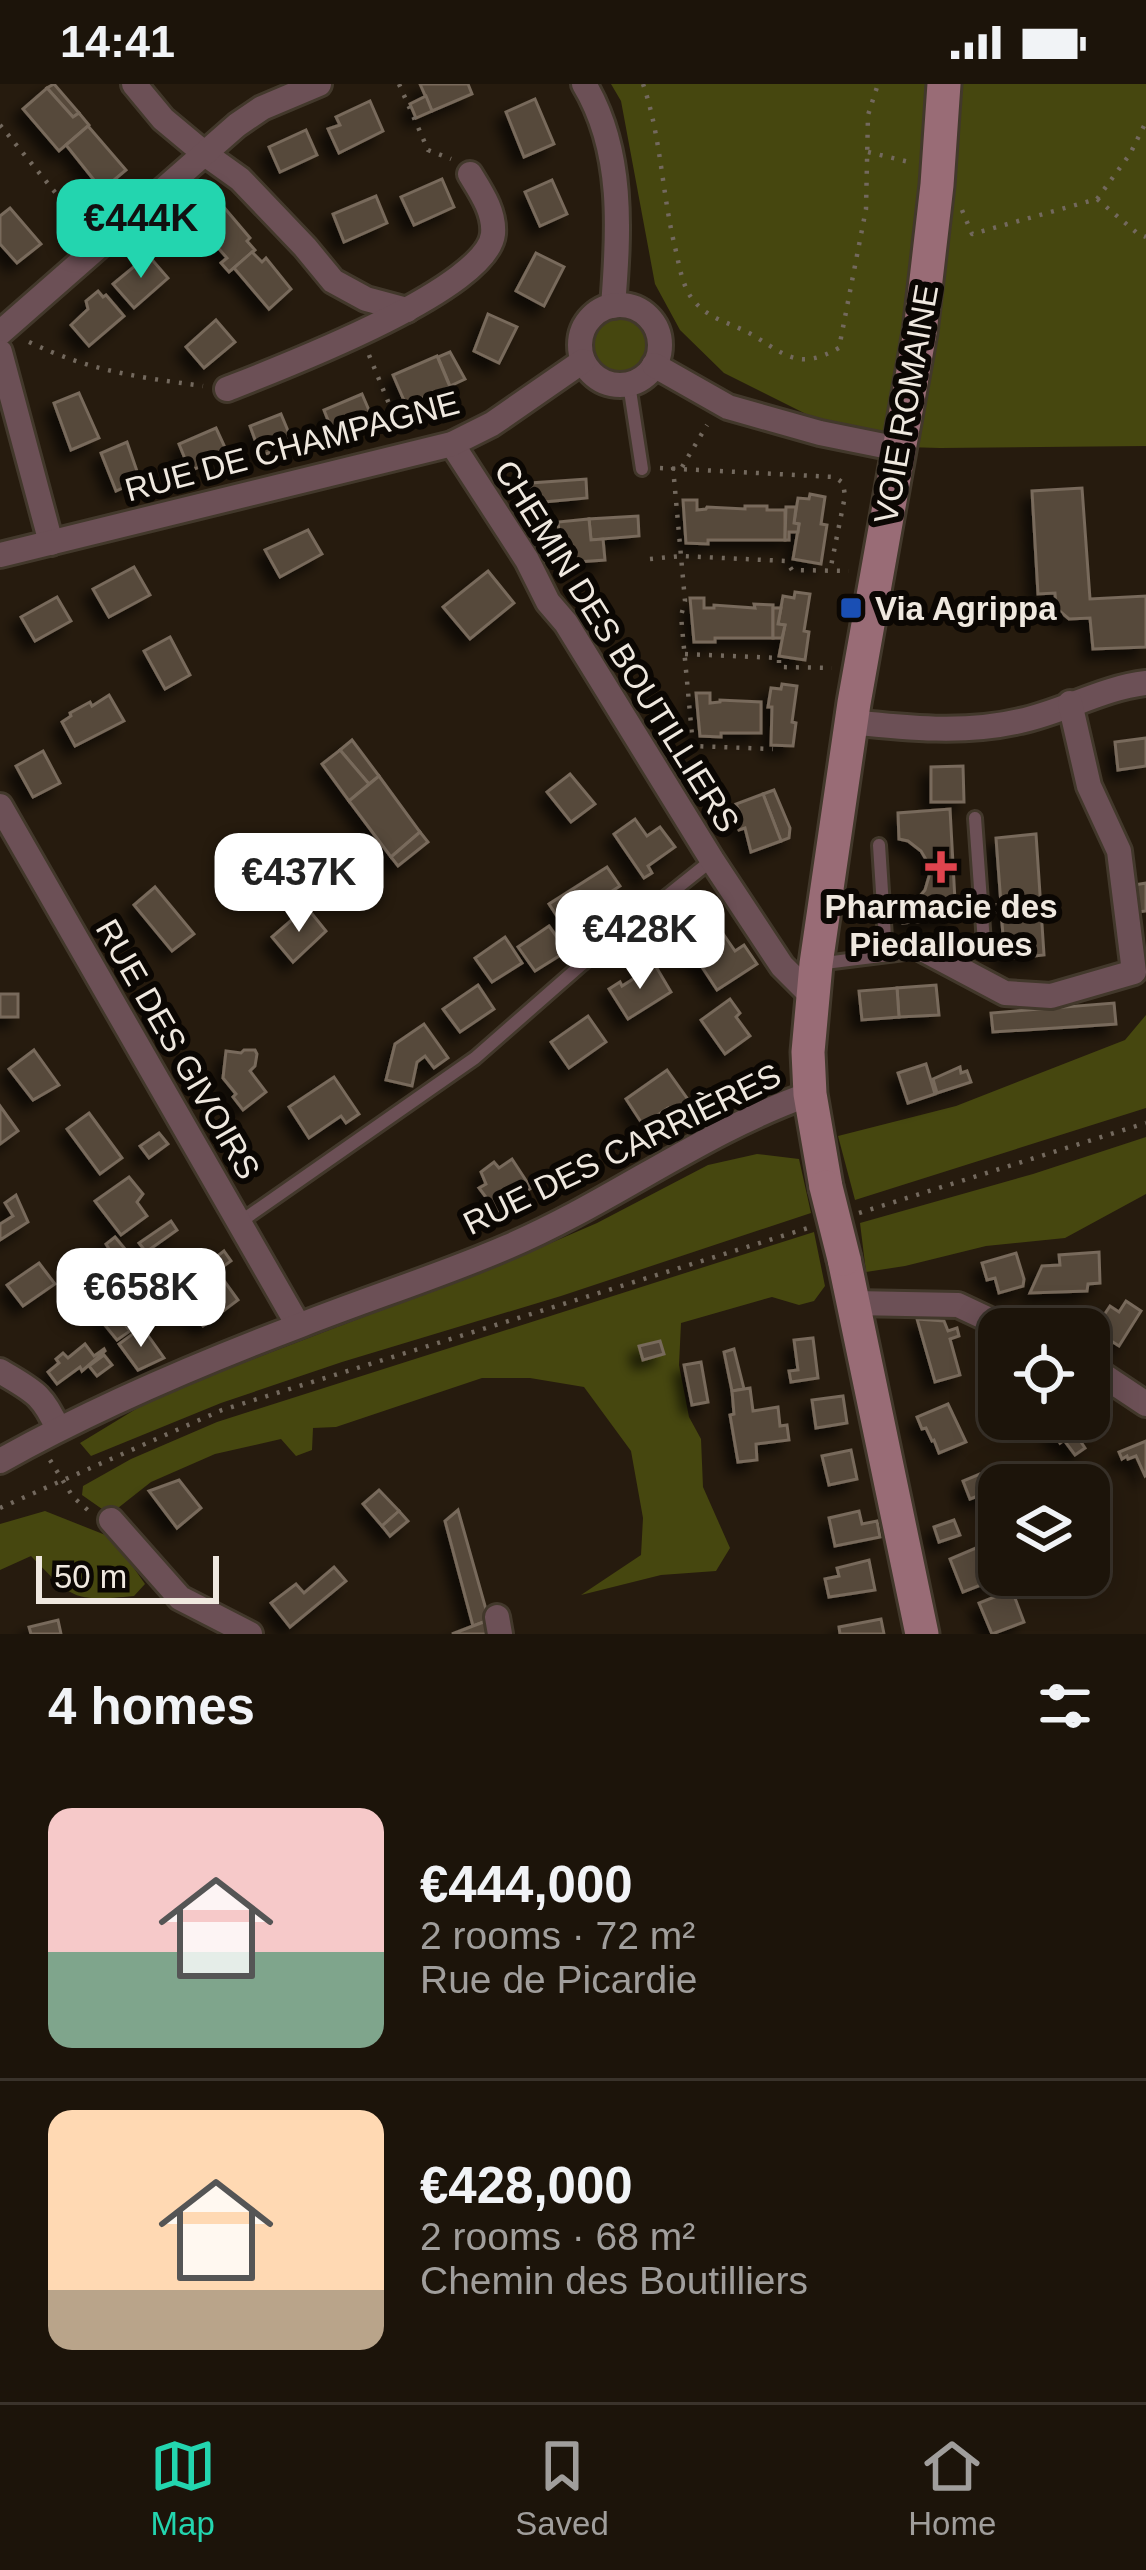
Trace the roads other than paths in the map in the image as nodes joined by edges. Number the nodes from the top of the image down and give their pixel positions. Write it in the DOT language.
graph roads {
  1 [pos="134,84"];
  2 [pos="319,84"];
  3 [pos="584,84"];
  4 [pos="944,84"];
  5 [pos="205,154"];
  6 [pos="470,174"];
  7 [pos="613,306"];
  8 [pos="407,310"];
  9 [pos="0,339"];
  10 [pos="583,361"];
  11 [pos="654,365"];
  12 [pos="629,384"];
  13 [pos="227,389"];
  14 [pos="452,443"];
  15 [pos="899,449"];
  16 [pos="642,469"];
  17 [pos="52,543"];
  18 [pos="0,555"];
  19 [pos="1146,683"];
  20 [pos="1070,703"];
  21 [pos="851,722"];
  22 [pos="0,807"];
  23 [pos="975,818"];
  24 [pos="879,845"];
  25 [pos="712,860"];
  26 [pos="924,950"];
  27 [pos="886,953"];
  28 [pos="1140,971"];
  29 [pos="815,980"];
  30 [pos="810,1094"];
  31 [pos="239,1222"];
  32 [pos="854,1303"];
  33 [pos="978,1314"];
  34 [pos="298,1325"];
  35 [pos="0,1371"];
  36 [pos="1110,1380"];
  37 [pos="1146,1404"];
  38 [pos="58,1430"];
  39 [pos="0,1461"];
  40 [pos="111,1520"];
  41 [pos="250,1634"];
  42 [pos="922,1634"];
  1 -- 5 [label="street"];
  2 -- 5 [label="street"];
  3 -- 7 [label="street"];
  4 -- 15 [label="main road, VOIE ROMAINE"];
  5 -- 8 [label="street"];
  5 -- 9 [label="street"];
  6 -- 8 [label="street"];
  7 -- 10 [label="street"];
  7 -- 11 [label="street"];
  8 -- 13 [label="street"];
  9 -- 17 [label="street"];
  10 -- 12 [label="street"];
  10 -- 14 [label="street, RUE DE CHAMPAGNE"];
  11 -- 12 [label="street"];
  11 -- 15 [label="street"];
  12 -- 16 [label="lane"];
  14 -- 17 [label="street, RUE DE CHAMPAGNE"];
  14 -- 25 [label="street, CHEMIN DES BOUTILLIERS"];
  15 -- 21 [label="main road, VOIE ROMAINE"];
  17 -- 18 [label="street, RUE DE CHAMPAGNE"];
  19 -- 20 [label="street"];
  20 -- 21 [label="street"];
  20 -- 28 [label="street"];
  21 -- 29 [label="main road, VOIE ROMAINE"];
  22 -- 31 [label="street, RUE DES GIVOIRS"];
  23 -- 26 [label="lane"];
  24 -- 27 [label="lane"];
  25 -- 29 [label="street, CHEMIN DES BOUTILLIERS"];
  25 -- 31 [label="lane"];
  26 -- 27 [label="lane"];
  26 -- 28 [label="street"];
  27 -- 29 [label="lane"];
  29 -- 30 [label="main road, VOIE ROMAINE"];
  30 -- 32 [label="main road, VOIE ROMAINE, bridge"];
  30 -- 34 [label="street, RUE DES CARRIÈRES"];
  31 -- 34 [label="street, RUE DES GIVOIRS"];
  32 -- 33 [label="street"];
  32 -- 42 [label="main road, VOIE ROMAINE"];
  34 -- 38 [label="street, RUE DES CARRIÈRES"];
  35 -- 38 [label="street"];
  36 -- 37 [label="street"];
  38 -- 39 [label="street, RUE DES CARRIÈRES"];
  40 -- 41 [label="street"];
}
